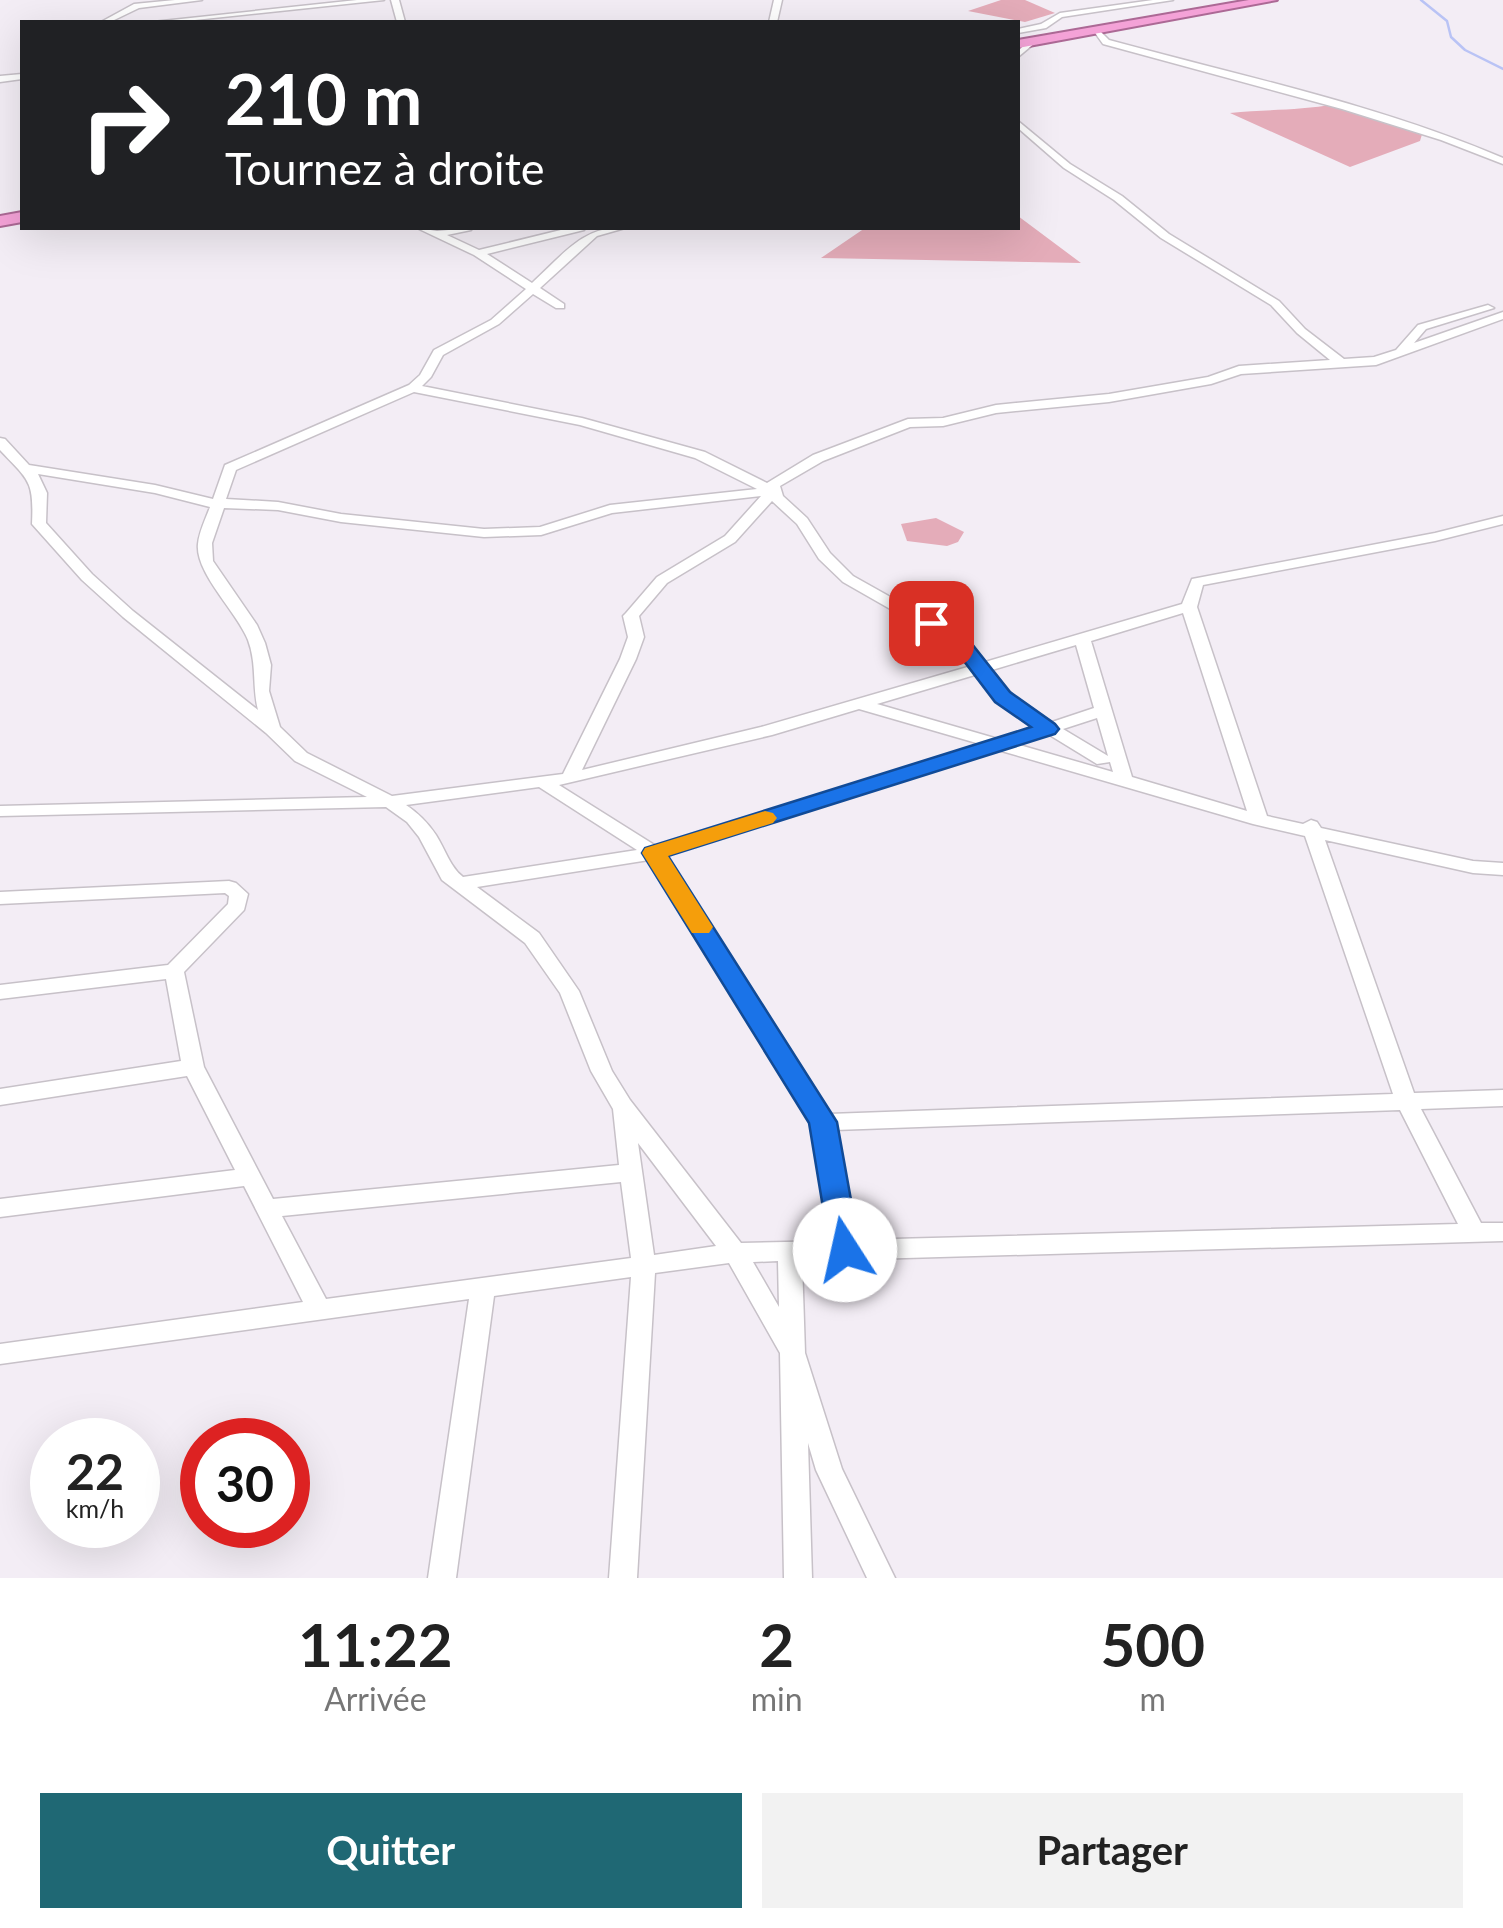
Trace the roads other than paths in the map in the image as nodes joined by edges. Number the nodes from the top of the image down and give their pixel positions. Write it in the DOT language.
graph roads {
  1 [pos="198,0"];
  2 [pos="314,0"];
  3 [pos="380,0"];
  4 [pos="1169,0"];
  5 [pos="1229,0"];
  6 [pos="1272,0"];
  7 [pos="339,4"];
  8 [pos="110,20"];
  9 [pos="164,20"];
  10 [pos="178,20"];
  11 [pos="343,20"];
  12 [pos="1098,30"];
  13 [pos="1021,39"];
  14 [pos="1020,126"];
  15 [pos="1503,161"];
  16 [pos="427,230"];
  17 [pos="457,230"];
  18 [pos="567,230"];
  19 [pos="611,230"];
  20 [pos="436,234"];
  21 [pos="478,252"];
  22 [pos="531,287"];
  23 [pos="1503,303"];
  24 [pos="560,306"];
  25 [pos="1503,315"];
  26 [pos="1399,353"];
  27 [pos="1342,364"];
  28 [pos="414,388"];
  29 [pos="0,442"];
  30 [pos="25,468"];
  31 [pos="773,491"];
  32 [pos="220,504"];
  33 [pos="1503,520"];
  34 [pos="1189,607"];
  35 [pos="1082,638"];
  36 [pos="982,667"];
  37 [pos="855,703"];
  38 [pos="1103,711"];
  39 [pos="272,729"];
  40 [pos="1048,729"];
  41 [pos="1000,744"];
  42 [pos="1104,760"];
  43 [pos="569,778"];
  44 [pos="1124,781"];
  45 [pos="543,782"];
  46 [pos="390,802"];
  47 [pos="0,812"];
  48 [pos="1259,820"];
  49 [pos="1312,828"];
  50 [pos="654,853"];
  51 [pos="1503,869"];
  52 [pos="460,884"];
  53 [pos="0,898"];
  54 [pos="174,971"];
  55 [pos="0,992"];
  56 [pos="193,1067"];
  57 [pos="0,1097"];
  58 [pos="1503,1098"];
  59 [pos="1406,1101"];
  60 [pos="622,1106"];
  61 [pos="823,1122"];
  62 [pos="631,1172"];
  63 [pos="250,1178"];
  64 [pos="0,1208"];
  65 [pos="267,1209"];
  66 [pos="1474,1232"];
  67 [pos="1503,1232"];
  68 [pos="845,1250"];
  69 [pos="790,1252"];
  70 [pos="735,1253"];
  71 [pos="644,1266"];
  72 [pos="483,1288"];
  73 [pos="319,1310"];
  74 [pos="0,1354"];
  75 [pos="793,1354"];
  76 [pos="442,1578"];
  77 [pos="623,1578"];
  78 [pos="798,1578"];
  79 [pos="880,1578"];
  1 -- 8 [label="street"];
  2 -- 9 [label="street"];
  3 -- 7 [label="street"];
  4 -- 13 [label="street"];
  5 -- 13 [label="highway"];
  6 -- 12 [label="highway"];
  7 -- 10 [label="street"];
  7 -- 11 [label="street"];
  12 -- 13 [label="highway"];
  12 -- 15 [label="street"];
  14 -- 27 [label="street"];
  16 -- 20 [label="street"];
  17 -- 20 [label="street"];
  18 -- 21 [label="street"];
  19 -- 22 [label="street"];
  20 -- 21 [label="street"];
  21 -- 22 [label="street"];
  22 -- 24 [label="street"];
  22 -- 28 [label="street"];
  23 -- 26 [label="street"];
  25 -- 26 [label="street"];
  26 -- 27 [label="street"];
  27 -- 31 [label="street"];
  28 -- 31 [label="street"];
  28 -- 32 [label="street"];
  29 -- 30 [label="street"];
  30 -- 32 [label="street"];
  30 -- 39 [label="street"];
  31 -- 32 [label="street"];
  31 -- 36 [label="street"];
  31 -- 43 [label="street"];
  32 -- 39 [label="street"];
  33 -- 34 [label="street"];
  34 -- 35 [label="street"];
  34 -- 48 [label="street"];
  35 -- 36 [label="street"];
  35 -- 38 [label="street"];
  36 -- 37 [label="street"];
  36 -- 40 [label="street"];
  37 -- 41 [label="street"];
  37 -- 43 [label="street"];
  38 -- 40 [label="street"];
  38 -- 44 [label="street"];
  39 -- 46 [label="street"];
  40 -- 41 [label="street"];
  40 -- 42 [label="street"];
  41 -- 44 [label="street"];
  41 -- 50 [label="street"];
  43 -- 45 [label="street"];
  44 -- 48 [label="street"];
  45 -- 46 [label="street"];
  45 -- 50 [label="street"];
  46 -- 47 [label="street"];
  46 -- 52 [label="street"];
  48 -- 49 [label="street"];
  49 -- 51 [label="street"];
  49 -- 59 [label="street"];
  50 -- 52 [label="street"];
  50 -- 61 [label="street"];
  52 -- 60 [label="street"];
  53 -- 54 [label="street"];
  54 -- 55 [label="street"];
  54 -- 56 [label="street"];
  56 -- 57 [label="street"];
  56 -- 63 [label="street"];
  58 -- 59 [label="street"];
  59 -- 61 [label="street"];
  59 -- 66 [label="street"];
  60 -- 62 [label="street"];
  60 -- 70 [label="street"];
  61 -- 68 [label="street"];
  62 -- 65 [label="street"];
  62 -- 71 [label="street"];
  63 -- 64 [label="street"];
  63 -- 65 [label="street"];
  65 -- 73 [label="street"];
  66 -- 67 [label="street"];
  66 -- 68 [label="street"];
  68 -- 69 [label="street"];
  69 -- 70 [label="street"];
  69 -- 75 [label="street"];
  70 -- 71 [label="street"];
  70 -- 75 [label="street"];
  71 -- 72 [label="street"];
  71 -- 77 [label="street"];
  72 -- 73 [label="street"];
  72 -- 76 [label="street"];
  73 -- 74 [label="street"];
  75 -- 78 [label="street"];
  75 -- 79 [label="street"];
}
